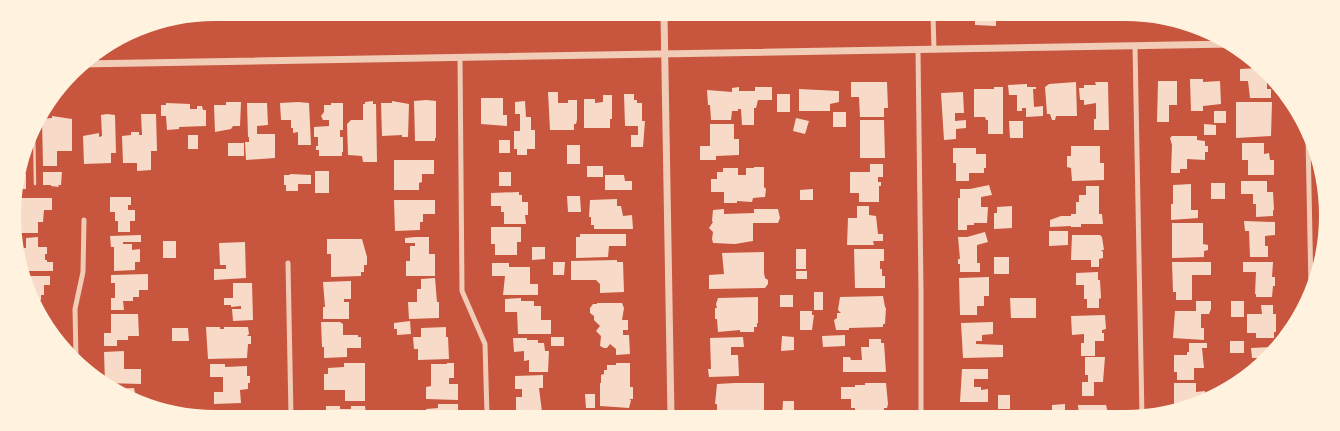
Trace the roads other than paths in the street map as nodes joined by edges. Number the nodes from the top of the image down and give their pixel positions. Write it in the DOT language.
graph roads {
  1 [pos="664,21"];
  2 [pos="934,21"];
  3 [pos="1217,44"];
  4 [pos="1135,46"];
  5 [pos="918,50"];
  6 [pos="934,50"];
  7 [pos="665,55"];
  8 [pos="460,57"];
  9 [pos="94,64"];
  10 [pos="34,146"];
  11 [pos="1308,154"];
  12 [pos="35,184"];
  13 [pos="84,220"];
  14 [pos="288,263"];
  15 [pos="1311,270"];
  16 [pos="76,351"];
  17 [pos="1142,409"];
  18 [pos="291,410"];
  19 [pos="486,410"];
  20 [pos="671,410"];
  21 [pos="920,410"];
  1 -- 7 [label="street"];
  2 -- 6 [label="street"];
  3 -- 4 [label="street"];
  4 -- 6 [label="street"];
  4 -- 17 [label="street"];
  5 -- 6 [label="street"];
  5 -- 7 [label="street"];
  5 -- 21 [label="street"];
  7 -- 8 [label="street"];
  7 -- 20 [label="street"];
  8 -- 9 [label="street"];
  8 -- 19 [label="street"];
  10 -- 12 [label="lane"];
  11 -- 15 [label="street"];
  13 -- 16 [label="street"];
  14 -- 18 [label="street"];
}
